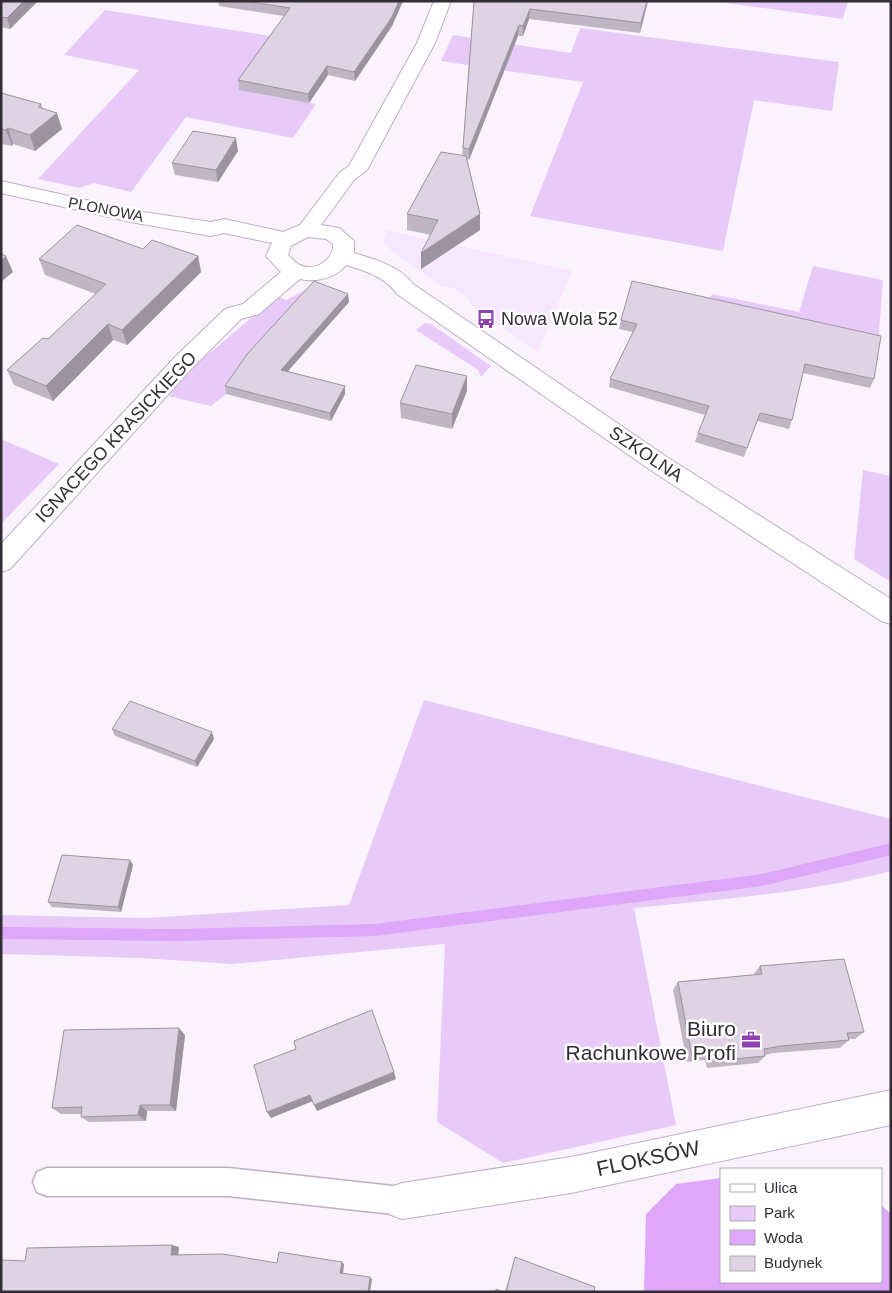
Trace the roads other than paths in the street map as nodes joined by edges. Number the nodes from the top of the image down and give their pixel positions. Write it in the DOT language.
graph roads {
  1 [pos="443,1"];
  2 [pos="357,170"];
  3 [pos="1,187"];
  4 [pos="340,220"];
  5 [pos="307,230"];
  6 [pos="285,256"];
  7 [pos="336,263"];
  8 [pos="1,562"];
  9 [pos="891,613"];
  10 [pos="891,1107"];
  11 [pos="47,1182"];
  12 [pos="402,1201"];
  1 -- 2 [label="street"];
  2 -- 4 [label="street"];
  2 -- 5 [label="street"];
  3 -- 6 [label="street, PLONOWA"];
  4 -- 5 [label="street"];
  4 -- 7 [label="street"];
  5 -- 6 [label="street, IGNACEGO KRASICKIEGO"];
  6 -- 7 [label="street, PLONOWA"];
  6 -- 8 [label="street, IGNACEGO KRASICKIEGO"];
  7 -- 9 [label="street, SZKOLNA"];
  10 -- 12 [label="street, FLOKSÓW"];
  11 -- 12 [label="lane"];
}
